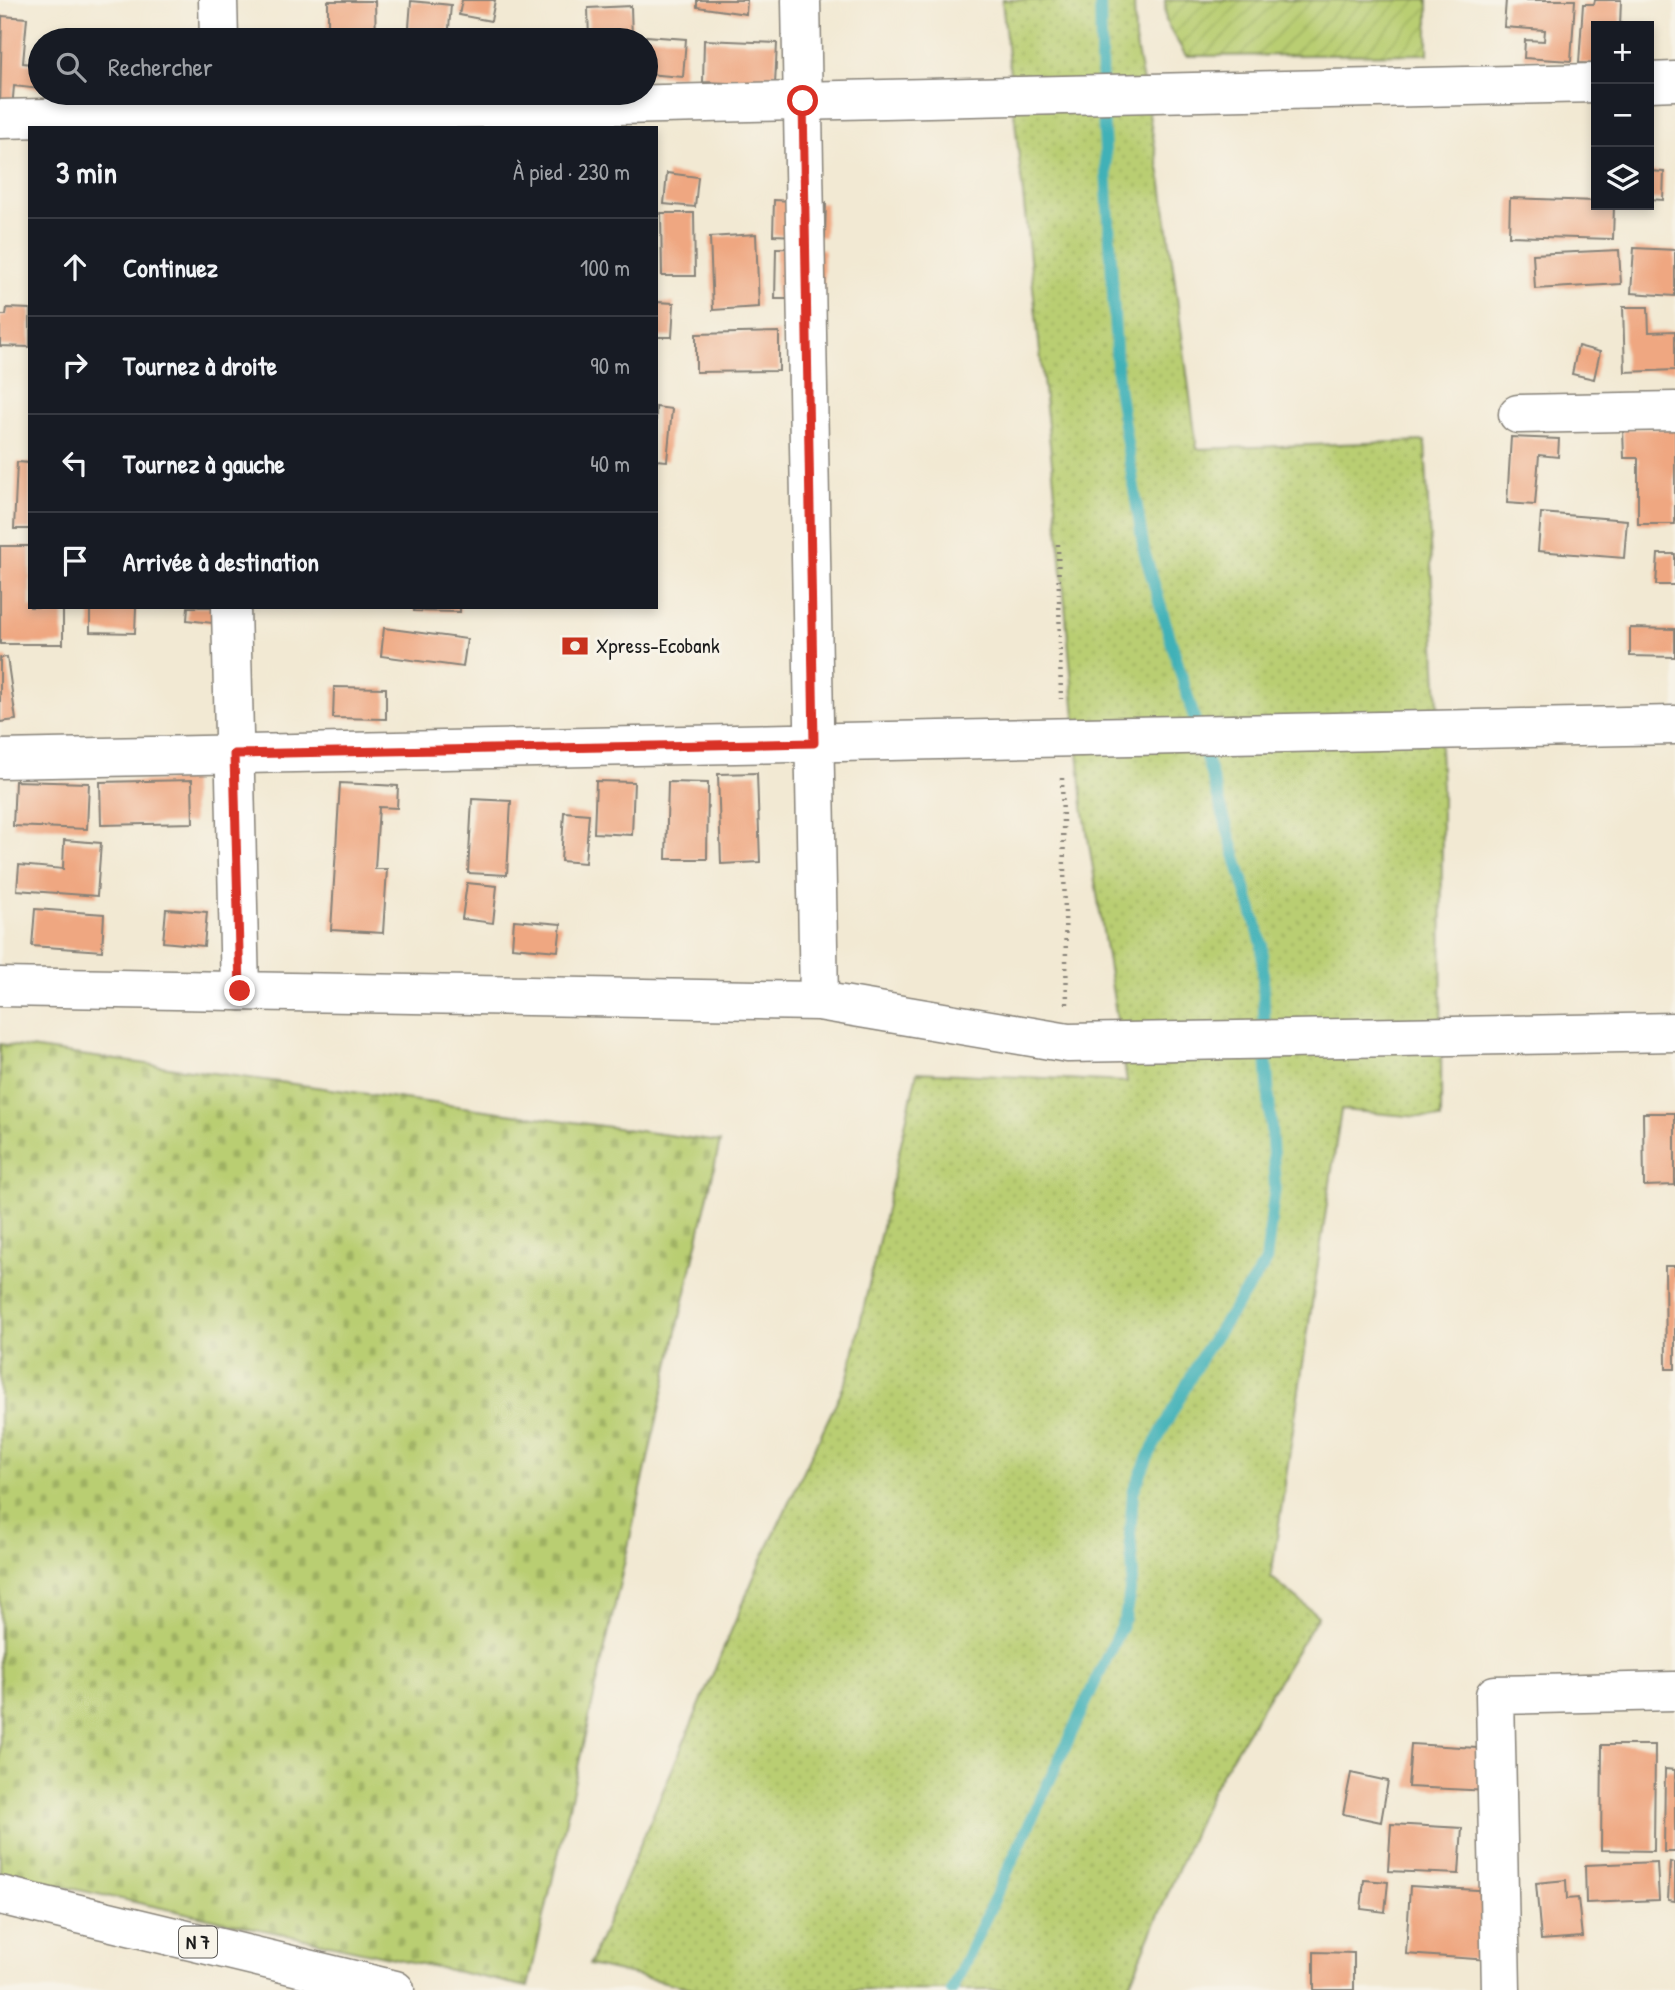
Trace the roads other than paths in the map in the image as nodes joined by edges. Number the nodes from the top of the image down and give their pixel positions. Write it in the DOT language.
graph roads {
  1 [pos="218,0"];
  2 [pos="801,0"];
  3 [pos="219,28"];
  4 [pos="1675,81"];
  5 [pos="1654,82"];
  6 [pos="1591,83"];
  7 [pos="803,101"];
  8 [pos="658,104"];
  9 [pos="591,105"];
  10 [pos="221,112"];
  11 [pos="0,119"];
  12 [pos="1675,411"];
  13 [pos="1518,414"];
  14 [pos="231,609"];
  15 [pos="1675,724"];
  16 [pos="814,743"];
  17 [pos="234,754"];
  18 [pos="0,759"];
  19 [pos="0,987"];
  20 [pos="240,991"];
  21 [pos="819,1001"];
  22 [pos="1675,1032"];
  23 [pos="1675,1691"];
  24 [pos="0,1895"];
  25 [pos="395,1990"];
  26 [pos="1501,1990"];
  1 -- 3 [label="main road"];
  2 -- 7 [label="main road"];
  4 -- 5 [label="main road"];
  6 -- 7 [label="main road"];
  7 -- 8 [label="main road"];
  7 -- 16 [label="main road"];
  9 -- 10 [label="main road"];
  10 -- 11 [label="main road"];
  12 -- 13 [label="main road"];
  14 -- 17 [label="main road"];
  15 -- 16 [label="main road"];
  16 -- 17 [label="main road"];
  16 -- 21 [label="main road"];
  17 -- 18 [label="main road"];
  17 -- 20 [label="main road"];
  19 -- 20 [label="main road"];
  20 -- 21 [label="main road"];
  21 -- 22 [label="main road"];
  23 -- 26 [label="main road"];
  24 -- 25 [label="main road, N 7"];
}
